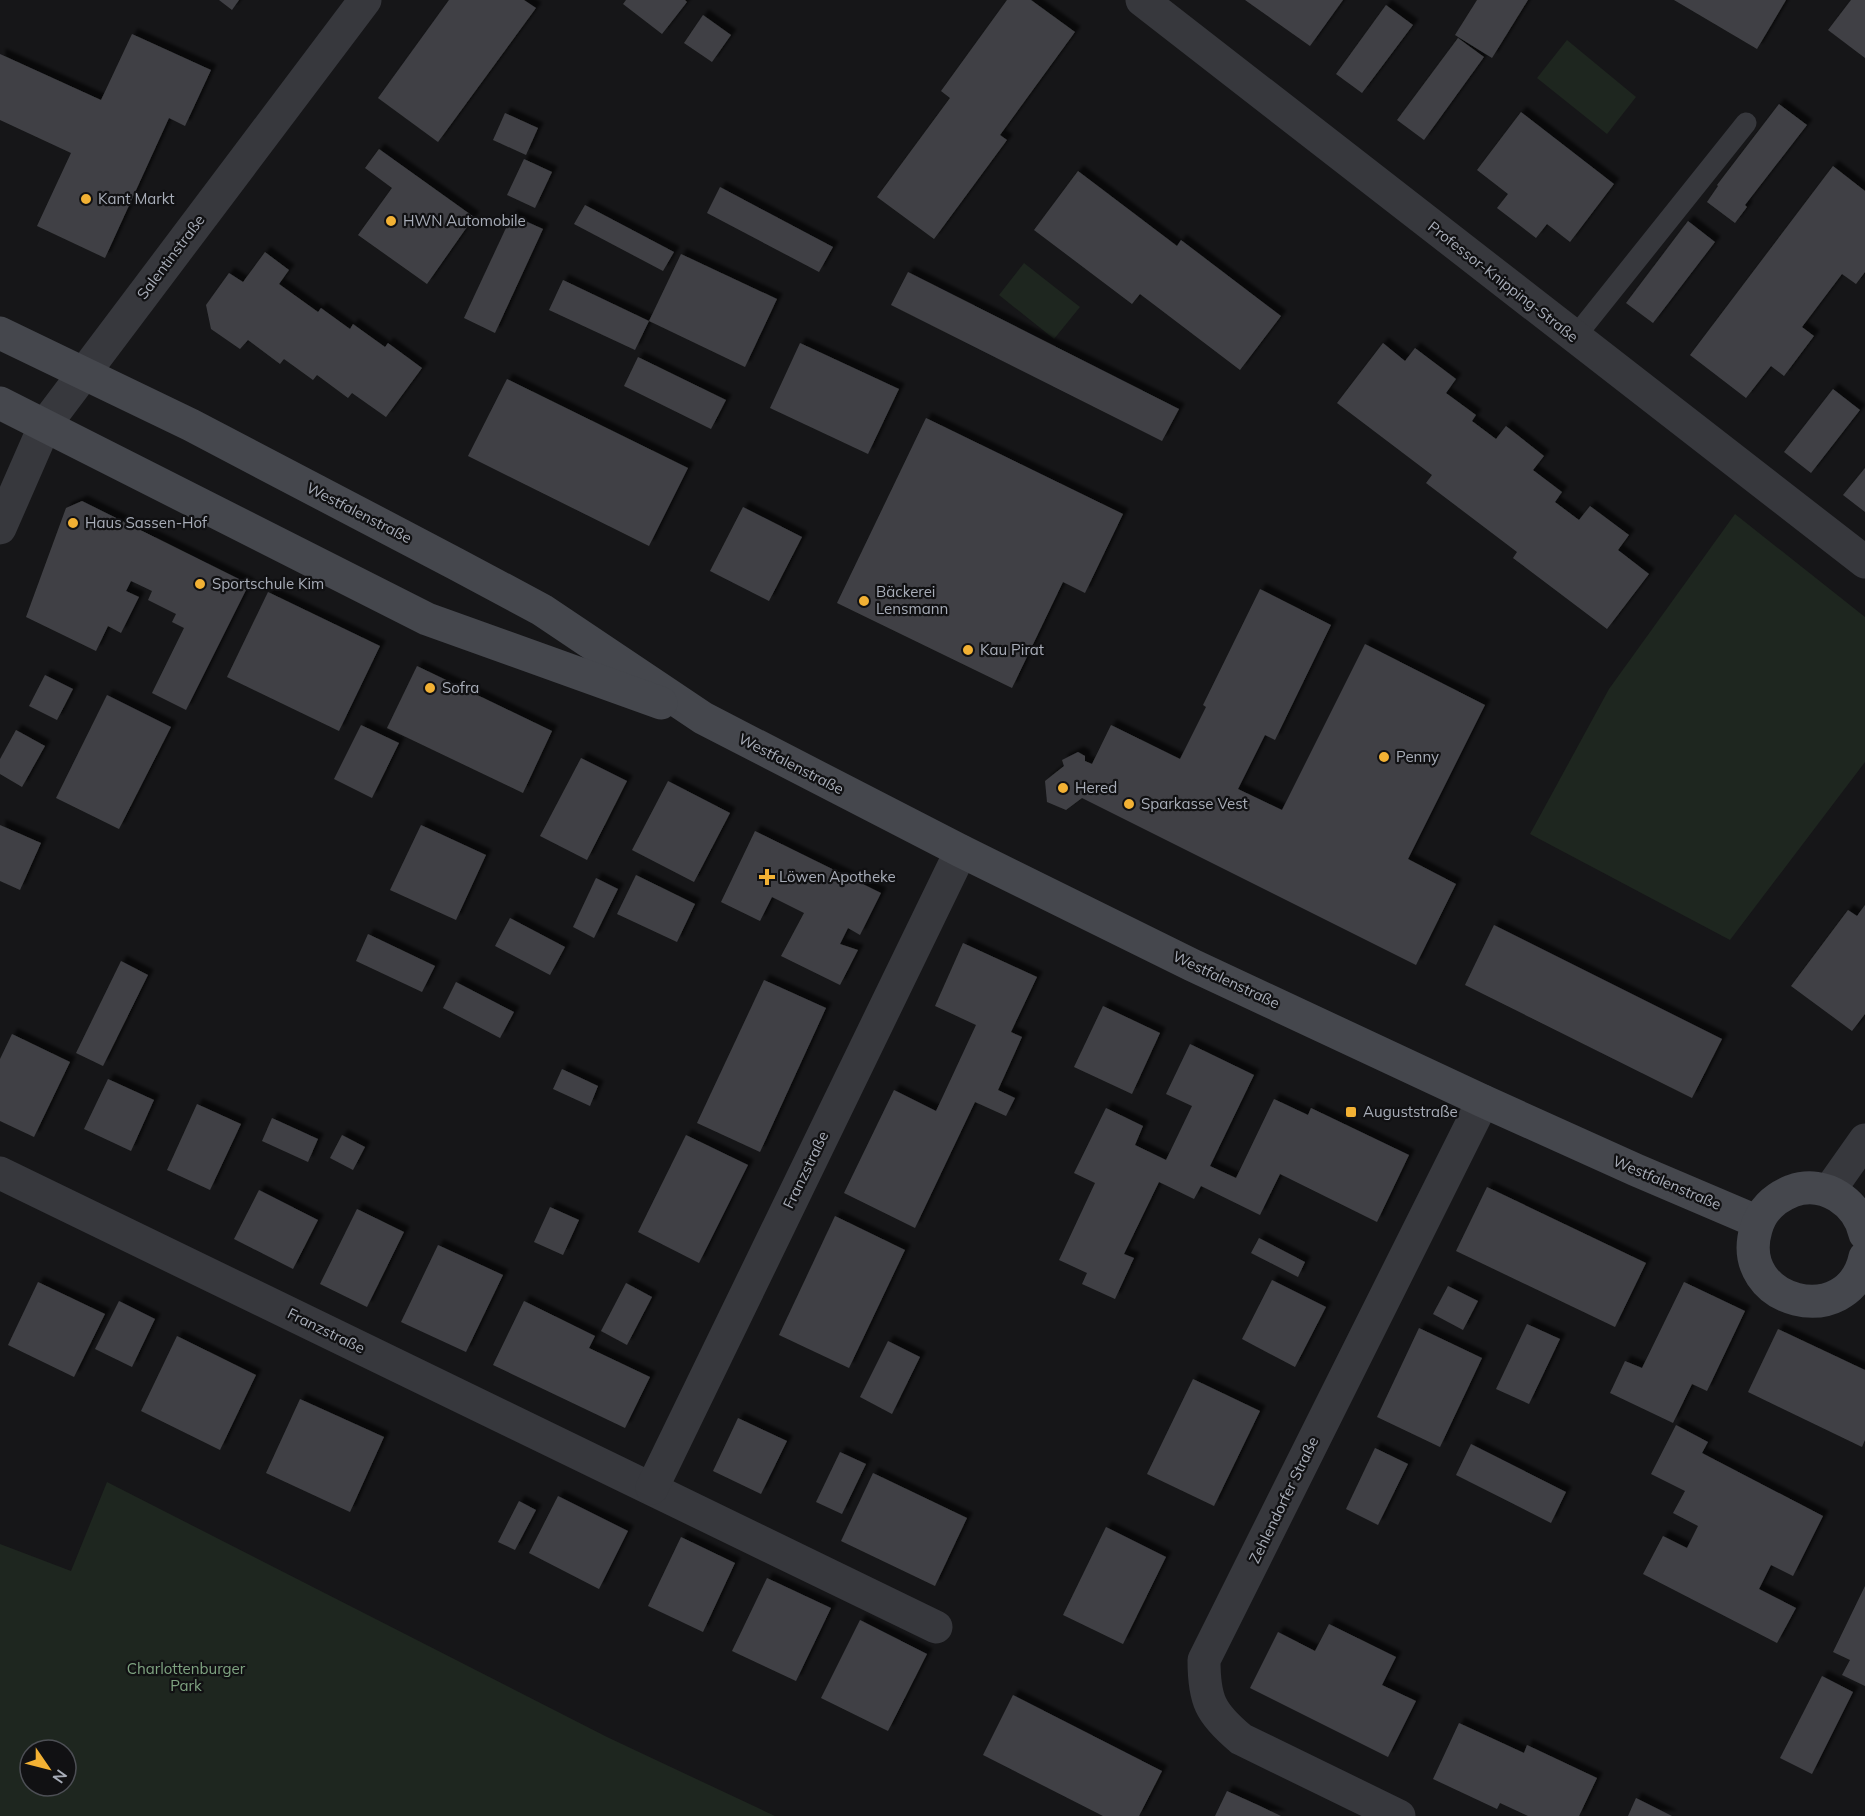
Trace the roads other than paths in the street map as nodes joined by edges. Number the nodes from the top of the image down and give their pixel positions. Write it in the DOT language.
graph roads {
  1 [pos="365,0"];
  2 [pos="1142,0"];
  3 [pos="1746,123"];
  4 [pos="0,333"];
  5 [pos="1575,337"];
  6 [pos="83,374"];
  7 [pos="0,403"];
  8 [pos="45,425"];
  9 [pos="0,528"];
  10 [pos="1865,562"];
  11 [pos="703,718"];
  12 [pos="961,851"];
  13 [pos="1483,1101"];
  14 [pos="1865,1140"];
  15 [pos="0,1173"];
  16 [pos="1829,1191"];
  17 [pos="1758,1222"];
  18 [pos="1865,1234"];
  19 [pos="1864,1265"];
  20 [pos="652,1488"];
  21 [pos="936,1627"];
  22 [pos="1399,1816"];
  1 -- 6 [label="street, Salentinstraße"];
  2 -- 5 [label="street, Professor-Knipping-Straße"];
  3 -- 5 [label="lane"];
  4 -- 6 [label="main road, Westfalenstraße"];
  5 -- 10 [label="street, Professor-Knipping-Straße"];
  6 -- 8 [label="street, Salentinstraße"];
  6 -- 11 [label="main road, Westfalenstraße"];
  7 -- 8 [label="main road, Westfalenstraße"];
  8 -- 9 [label="street, Salentinstraße"];
  8 -- 11 [label="main road, Westfalenstraße"];
  11 -- 12 [label="main road, Westfalenstraße"];
  12 -- 13 [label="main road, Westfalenstraße"];
  12 -- 20 [label="street, Franzstraße"];
  13 -- 17 [label="main road, Westfalenstraße"];
  13 -- 22 [label="street, Zehlendorfer Straße"];
  14 -- 16 [label="street"];
  15 -- 20 [label="street, Franzstraße"];
  16 -- 17 [label="main road"];
  16 -- 18 [label="main road"];
  17 -- 19 [label="main road"];
  20 -- 21 [label="street, Franzstraße"];
}
